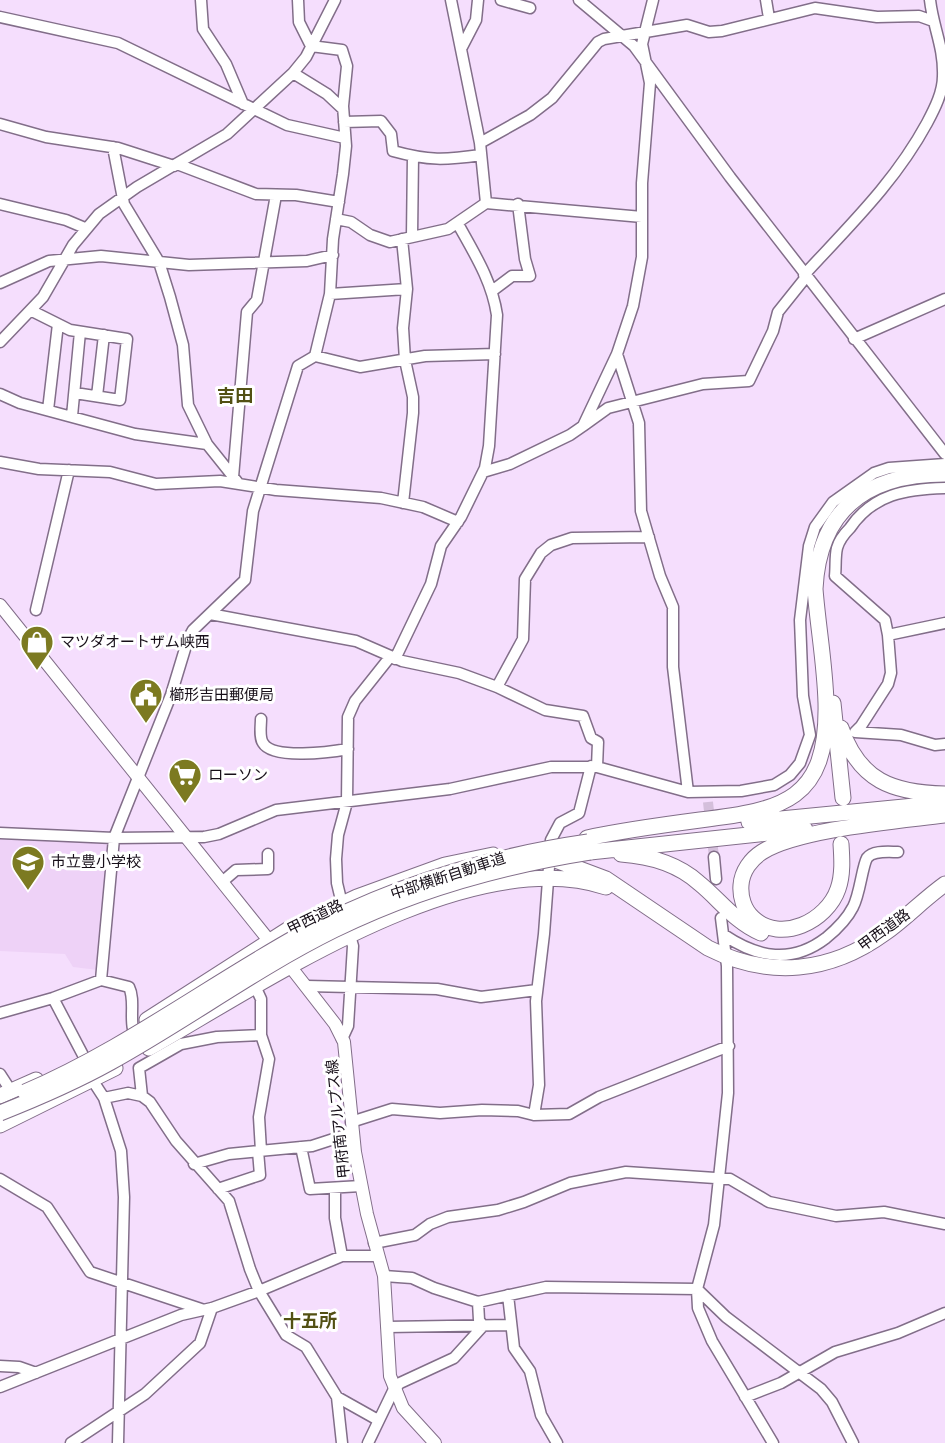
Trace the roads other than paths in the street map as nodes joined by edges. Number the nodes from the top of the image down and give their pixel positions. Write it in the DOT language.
graph roads {
  1 [pos="201,0"];
  2 [pos="298,0"];
  3 [pos="335,0"];
  4 [pos="451,0"];
  5 [pos="478,0"];
  6 [pos="501,0"];
  7 [pos="579,0"];
  8 [pos="653,0"];
  9 [pos="766,0"];
  10 [pos="930,0"];
  11 [pos="530,8"];
  12 [pos="0,17"];
  13 [pos="769,18"];
  14 [pos="933,21"];
  15 [pos="645,30"];
  16 [pos="621,34"];
  17 [pos="943,38"];
  18 [pos="311,46"];
  19 [pos="462,47"];
  20 [pos="647,66"];
  21 [pos="293,73"];
  22 [pos="243,104"];
  23 [pos="343,109"];
  24 [pos="253,110"];
  25 [pos="344,122"];
  26 [pos="0,124"];
  27 [pos="345,138"];
  28 [pos="480,142"];
  29 [pos="113,147"];
  30 [pos="413,156"];
  31 [pos="482,156"];
  32 [pos="175,165"];
  33 [pos="276,195"];
  34 [pos="121,196"];
  35 [pos="339,202"];
  36 [pos="486,203"];
  37 [pos="0,204"];
  38 [pos="518,204"];
  39 [pos="642,217"];
  40 [pos="336,219"];
  41 [pos="458,224"];
  42 [pos="85,228"];
  43 [pos="407,237"];
  44 [pos="333,255"];
  45 [pos="64,261"];
  46 [pos="159,262"];
  47 [pos="264,263"];
  48 [pos="805,276"];
  49 [pos="0,283"];
  50 [pos="407,289"];
  51 [pos="492,291"];
  52 [pos="330,294"];
  53 [pos="945,299"];
  54 [pos="32,311"];
  55 [pos="58,324"];
  56 [pos="80,332"];
  57 [pos="104,335"];
  58 [pos="854,339"];
  59 [pos="0,342"];
  60 [pos="495,354"];
  61 [pos="617,354"];
  62 [pos="315,356"];
  63 [pos="405,360"];
  64 [pos="75,393"];
  65 [pos="0,394"];
  66 [pos="97,396"];
  67 [pos="635,403"];
  68 [pos="48,410"];
  69 [pos="72,416"];
  70 [pos="583,426"];
  71 [pos="207,444"];
  72 [pos="945,454"];
  73 [pos="0,462"];
  74 [pos="945,464"];
  75 [pos="69,470"];
  76 [pos="483,472"];
  77 [pos="945,474"];
  78 [pos="236,480"];
  79 [pos="945,480"];
  80 [pos="260,487"];
  81 [pos="945,488"];
  82 [pos="403,502"];
  83 [pos="458,522"];
  84 [pos="649,537"];
  85 [pos="1,608"];
  86 [pos="36,610"];
  87 [pos="210,614"];
  88 [pos="945,622"];
  89 [pos="888,635"];
  90 [pos="393,658"];
  91 [pos="497,687"];
  92 [pos="830,703"];
  93 [pos="261,719"];
  94 [pos="945,744"];
  95 [pos="348,749"];
  96 [pos="594,767"];
  97 [pos="139,778"];
  98 [pos="688,792"];
  99 [pos="945,794"];
  100 [pos="839,798"];
  101 [pos="347,802"];
  102 [pos="945,802"];
  103 [pos="945,813"];
  104 [pos="0,833"];
  105 [pos="114,838"];
  106 [pos="187,839"];
  107 [pos="589,847"];
  108 [pos="898,852"];
  109 [pos="268,854"];
  110 [pos="543,854"];
  111 [pos="714,857"];
  112 [pos="548,877"];
  113 [pos="716,879"];
  114 [pos="222,882"];
  115 [pos="945,884"];
  116 [pos="342,904"];
  117 [pos="652,910"];
  118 [pos="721,918"];
  119 [pos="350,936"];
  120 [pos="724,936"];
  121 [pos="269,942"];
  122 [pos="726,957"];
  123 [pos="291,966"];
  124 [pos="101,980"];
  125 [pos="255,986"];
  126 [pos="307,986"];
  127 [pos="351,987"];
  128 [pos="537,990"];
  129 [pos="54,998"];
  130 [pos="0,1013"];
  131 [pos="133,1029"];
  132 [pos="261,1035"];
  133 [pos="342,1038"];
  134 [pos="729,1046"];
  135 [pos="84,1057"];
  136 [pos="0,1074"];
  137 [pos="93,1081"];
  138 [pos="6,1093"];
  139 [pos="142,1096"];
  140 [pos="105,1098"];
  141 [pos="0,1102"];
  142 [pos="0,1113"];
  143 [pos="534,1115"];
  144 [pos="0,1125"];
  145 [pos="351,1128"];
  146 [pos="301,1147"];
  147 [pos="260,1151"];
  148 [pos="194,1164"];
  149 [pos="721,1178"];
  150 [pos="0,1179"];
  151 [pos="361,1186"];
  152 [pos="218,1189"];
  153 [pos="335,1189"];
  154 [pos="945,1224"];
  155 [pos="374,1243"];
  156 [pos="342,1256"];
  157 [pos="378,1256"];
  158 [pos="384,1276"];
  159 [pos="122,1283"];
  160 [pos="697,1289"];
  161 [pos="259,1291"];
  162 [pos="508,1295"];
  163 [pos="478,1302"];
  164 [pos="208,1309"];
  165 [pos="945,1313"];
  166 [pos="510,1325"];
  167 [pos="483,1326"];
  168 [pos="387,1328"];
  169 [pos="121,1341"];
  170 [pos="0,1366"];
  171 [pos="796,1372"];
  172 [pos="36,1373"];
  173 [pos="0,1387"];
  174 [pos="394,1389"];
  175 [pos="337,1396"];
  176 [pos="745,1396"];
  177 [pos="119,1409"];
  178 [pos="378,1420"];
  179 [pos="71,1443"];
  180 [pos="118,1443"];
  181 [pos="342,1443"];
  182 [pos="368,1443"];
  183 [pos="435,1443"];
  184 [pos="556,1443"];
  185 [pos="773,1443"];
  186 [pos="853,1443"];
  1 -- 22 [label="street"];
  2 -- 18 [label="street"];
  3 -- 18 [label="street"];
  4 -- 19 [label="street"];
  5 -- 19 [label="street"];
  6 -- 11 [label="street"];
  7 -- 16 [label="street"];
  8 -- 15 [label="street"];
  9 -- 13 [label="street"];
  10 -- 14 [label="street"];
  12 -- 22 [label="street"];
  13 -- 14 [label="street"];
  13 -- 15 [label="street"];
  14 -- 17 [label="street"];
  15 -- 16 [label="street"];
  15 -- 20 [label="street"];
  16 -- 20 [label="street"];
  16 -- 28 [label="street"];
  17 -- 48 [label="street"];
  18 -- 21 [label="street"];
  18 -- 23 [label="street"];
  19 -- 28 [label="street"];
  20 -- 39 [label="street"];
  20 -- 48 [label="street"];
  21 -- 23 [label="street"];
  21 -- 24 [label="street"];
  22 -- 24 [label="street"];
  23 -- 25 [label="street"];
  24 -- 27 [label="street"];
  24 -- 32 [label="street"];
  25 -- 27 [label="street"];
  25 -- 30 [label="street"];
  26 -- 29 [label="street"];
  27 -- 35 [label="street"];
  28 -- 31 [label="street"];
  29 -- 32 [label="street"];
  29 -- 34 [label="street"];
  30 -- 31 [label="street"];
  30 -- 43 [label="street"];
  31 -- 36 [label="street"];
  32 -- 33 [label="street"];
  32 -- 34 [label="street"];
  33 -- 35 [label="street"];
  33 -- 47 [label="street"];
  34 -- 42 [label="street"];
  34 -- 46 [label="street"];
  35 -- 40 [label="street"];
  36 -- 38 [label="street"];
  36 -- 41 [label="street"];
  37 -- 42 [label="street"];
  38 -- 39 [label="street"];
  38 -- 51 [label="street"];
  39 -- 61 [label="street"];
  40 -- 43 [label="street"];
  40 -- 44 [label="street"];
  41 -- 43 [label="street"];
  41 -- 51 [label="street"];
  42 -- 45 [label="street"];
  43 -- 50 [label="street"];
  44 -- 47 [label="street"];
  44 -- 52 [label="street"];
  45 -- 46 [label="street"];
  45 -- 49 [label="street"];
  45 -- 54 [label="street"];
  46 -- 47 [label="street"];
  46 -- 71 [label="street"];
  47 -- 78 [label="street"];
  48 -- 58 [label="street"];
  48 -- 67 [label="street"];
  50 -- 52 [label="street"];
  50 -- 63 [label="street"];
  51 -- 60 [label="street"];
  52 -- 62 [label="street"];
  53 -- 58 [label="street"];
  54 -- 55 [label="street"];
  54 -- 59 [label="street"];
  55 -- 56 [label="street"];
  55 -- 68 [label="street"];
  56 -- 57 [label="street"];
  56 -- 64 [label="street"];
  57 -- 66 [label="street"];
  57 -- 66 [label="street"];
  58 -- 72 [label="street"];
  60 -- 63 [label="street"];
  60 -- 76 [label="street"];
  61 -- 67 [label="street"];
  61 -- 70 [label="street"];
  62 -- 63 [label="street"];
  62 -- 80 [label="street"];
  63 -- 82 [label="street"];
  64 -- 66 [label="street"];
  64 -- 69 [label="street"];
  65 -- 68 [label="street"];
  67 -- 70 [label="street"];
  67 -- 84 [label="street"];
  68 -- 69 [label="street"];
  69 -- 71 [label="street"];
  70 -- 76 [label="street"];
  71 -- 78 [label="street"];
  73 -- 75 [label="street"];
  74 -- 98 [label="street"];
  75 -- 78 [label="street"];
  75 -- 86 [label="street"];
  76 -- 83 [label="street"];
  77 -- 92 [label="highway"];
  78 -- 80 [label="street"];
  79 -- 92 [label="highway"];
  80 -- 82 [label="street"];
  80 -- 87 [label="street"];
  81 -- 89 [label="street"];
  82 -- 83 [label="street"];
  83 -- 90 [label="street"];
  84 -- 91 [label="street"];
  84 -- 98 [label="street"];
  85 -- 97 [label="main road, 甲府南アルプス線"];
  87 -- 90 [label="street"];
  87 -- 97 [label="street"];
  88 -- 89 [label="street"];
  89 -- 94 [label="street"];
  90 -- 91 [label="street"];
  90 -- 95 [label="street"];
  91 -- 96 [label="street"];
  92 -- 99 [label="highway"];
  92 -- 100 [label="highway"];
  92 -- 107 [label="highway"];
  93 -- 95 [label="street"];
  95 -- 101 [label="street"];
  96 -- 98 [label="street"];
  96 -- 101 [label="street"];
  96 -- 110 [label="street"];
  97 -- 105 [label="street"];
  97 -- 106 [label="main road, 甲府南アルプス線"];
  101 -- 106 [label="street"];
  101 -- 116 [label="street"];
  102 -- 107 [label="highway, 中部横断自動車道"];
  103 -- 107 [label="highway, 中部横断自動車道"];
  103 -- 107 [label="highway"];
  104 -- 105 [label="street"];
  105 -- 106 [label="street"];
  105 -- 124 [label="street"];
  106 -- 114 [label="main road, 甲府南アルプス線"];
  107 -- 110 [label="highway, bridge"];
  107 -- 142 [label="highway, 中部横断自動車道, bridge"];
  108 -- 120 [label="street"];
  109 -- 114 [label="street"];
  110 -- 112 [label="street"];
  110 -- 116 [label="highway, 甲西道路"];
  110 -- 117 [label="highway, 甲西道路"];
  110 -- 141 [label="highway, 中部横断自動車道, bridge"];
  111 -- 113 [label="street"];
  112 -- 117 [label="highway, 甲西道路"];
  112 -- 119 [label="highway, 甲西道路"];
  112 -- 128 [label="street"];
  114 -- 121 [label="main road, 甲府南アルプス線"];
  115 -- 122 [label="highway, 甲西道路"];
  116 -- 121 [label="highway, 甲西道路"];
  117 -- 122 [label="highway, 甲西道路"];
  118 -- 120 [label="street"];
  119 -- 123 [label="highway, 甲西道路"];
  119 -- 127 [label="street"];
  120 -- 122 [label="street"];
  121 -- 123 [label="main road, 甲府南アルプス線"];
  121 -- 131 [label="highway, 甲西道路"];
  122 -- 134 [label="street"];
  123 -- 125 [label="highway, 甲西道路"];
  123 -- 126 [label="main road, 甲府南アルプス線"];
  124 -- 129 [label="street"];
  124 -- 131 [label="street"];
  125 -- 132 [label="street"];
  125 -- 137 [label="highway, 甲西道路"];
  126 -- 127 [label="street"];
  126 -- 133 [label="main road, 甲府南アルプス線"];
  127 -- 128 [label="street"];
  127 -- 133 [label="street"];
  128 -- 143 [label="street"];
  129 -- 130 [label="street"];
  129 -- 135 [label="street"];
  131 -- 135 [label="highway, 甲西道路"];
  132 -- 139 [label="street"];
  132 -- 147 [label="street"];
  133 -- 145 [label="main road, 甲府南アルプス線"];
  134 -- 143 [label="street"];
  134 -- 149 [label="street"];
  135 -- 137 [label="street"];
  135 -- 138 [label="highway, 甲西道路"];
  136 -- 138 [label="street"];
  137 -- 140 [label="street"];
  137 -- 144 [label="highway, 甲西道路"];
  139 -- 140 [label="street"];
  139 -- 148 [label="street"];
  140 -- 159 [label="street"];
  143 -- 145 [label="street"];
  145 -- 146 [label="street"];
  145 -- 151 [label="main road, 甲府南アルプス線"];
  146 -- 147 [label="street"];
  146 -- 153 [label="street"];
  147 -- 148 [label="street"];
  147 -- 152 [label="street"];
  148 -- 152 [label="street"];
  149 -- 154 [label="street"];
  149 -- 155 [label="street"];
  149 -- 160 [label="street"];
  150 -- 159 [label="street"];
  151 -- 153 [label="street"];
  151 -- 155 [label="main road, 甲府南アルプス線"];
  152 -- 161 [label="street"];
  153 -- 156 [label="street"];
  155 -- 157 [label="main road, 甲府南アルプス線"];
  156 -- 157 [label="street"];
  156 -- 161 [label="street"];
  157 -- 158 [label="main road, 甲府南アルプス線"];
  158 -- 163 [label="street"];
  158 -- 168 [label="main road, 甲府南アルプス線"];
  159 -- 164 [label="street"];
  159 -- 169 [label="street"];
  160 -- 162 [label="street"];
  160 -- 171 [label="street"];
  160 -- 176 [label="street"];
  161 -- 164 [label="street"];
  161 -- 175 [label="street"];
  162 -- 163 [label="street"];
  162 -- 166 [label="street"];
  163 -- 167 [label="street"];
  164 -- 169 [label="street"];
  164 -- 177 [label="street"];
  165 -- 171 [label="street"];
  166 -- 167 [label="street"];
  166 -- 184 [label="street"];
  167 -- 168 [label="street"];
  167 -- 174 [label="street"];
  168 -- 174 [label="main road, 甲府南アルプス線"];
  169 -- 172 [label="street"];
  169 -- 177 [label="street"];
  170 -- 172 [label="street"];
  171 -- 176 [label="street"];
  171 -- 186 [label="street"];
  172 -- 173 [label="street"];
  174 -- 178 [label="street"];
  174 -- 183 [label="main road, 甲府南アルプス線"];
  175 -- 178 [label="street"];
  175 -- 181 [label="street"];
  176 -- 185 [label="street"];
  177 -- 179 [label="street"];
  177 -- 180 [label="street"];
  178 -- 182 [label="street"];
}
